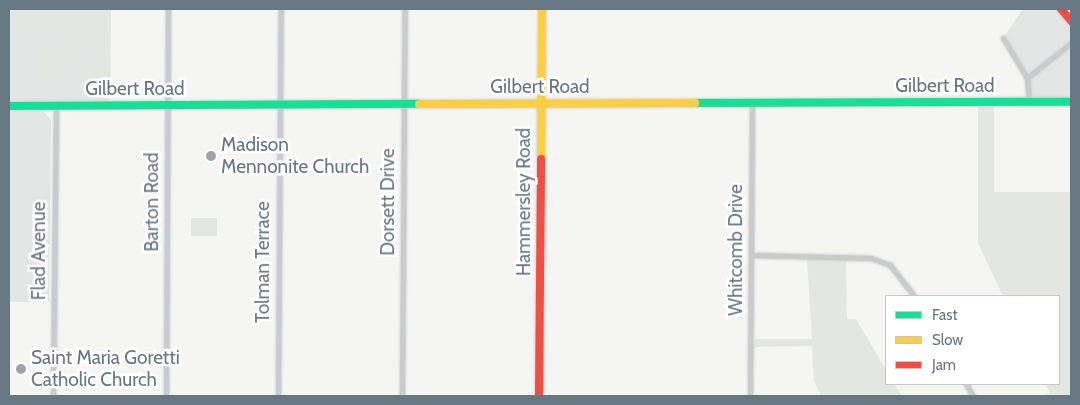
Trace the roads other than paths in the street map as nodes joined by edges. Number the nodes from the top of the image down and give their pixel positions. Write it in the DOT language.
graph roads {
  1 [pos="168,9"];
  2 [pos="280,9"];
  3 [pos="405,9"];
  4 [pos="542,9"];
  5 [pos="1061,9"];
  6 [pos="1071,21"];
  7 [pos="1002,38"];
  8 [pos="1071,43"];
  9 [pos="1028,78"];
  10 [pos="1029,101"];
  11 [pos="1071,102"];
  12 [pos="541,103"];
  13 [pos="752,103"];
  14 [pos="280,104"];
  15 [pos="404,104"];
  16 [pos="56,105"];
  17 [pos="167,105"];
  18 [pos="9,106"];
  19 [pos="751,255"];
  20 [pos="913,295"];
  21 [pos="967,385"];
  22 [pos="54,396"];
  23 [pos="166,396"];
  24 [pos="278,396"];
  25 [pos="402,396"];
  26 [pos="539,396"];
  27 [pos="750,396"];
  28 [pos="973,396"];
  1 -- 17 [label="street, Barton Road"];
  2 -- 14 [label="street, Tolman Terrace"];
  3 -- 15 [label="street, Dorsett Drive"];
  4 -- 12 [label="street, Hammersley Road"];
  5 -- 6 [label="street"];
  7 -- 9 [label="street"];
  8 -- 9 [label="street"];
  9 -- 10 [label="street"];
  10 -- 11 [label="street, Gilbert Road"];
  10 -- 13 [label="street, Gilbert Road"];
  12 -- 13 [label="street, Gilbert Road"];
  12 -- 15 [label="street, Gilbert Road"];
  12 -- 26 [label="street, Hammersley Road"];
  13 -- 19 [label="street, Whitcomb Drive"];
  14 -- 15 [label="street, Gilbert Road"];
  14 -- 17 [label="street, Gilbert Road"];
  14 -- 24 [label="street, Tolman Terrace"];
  15 -- 25 [label="street, Dorsett Drive"];
  16 -- 17 [label="street, Gilbert Road"];
  16 -- 18 [label="street, Gilbert Road"];
  16 -- 22 [label="street, Flad Avenue"];
  17 -- 23 [label="street, Barton Road"];
  19 -- 20 [label="street"];
  19 -- 27 [label="street, Whitcomb Drive"];
  21 -- 28 [label="street"];
}
